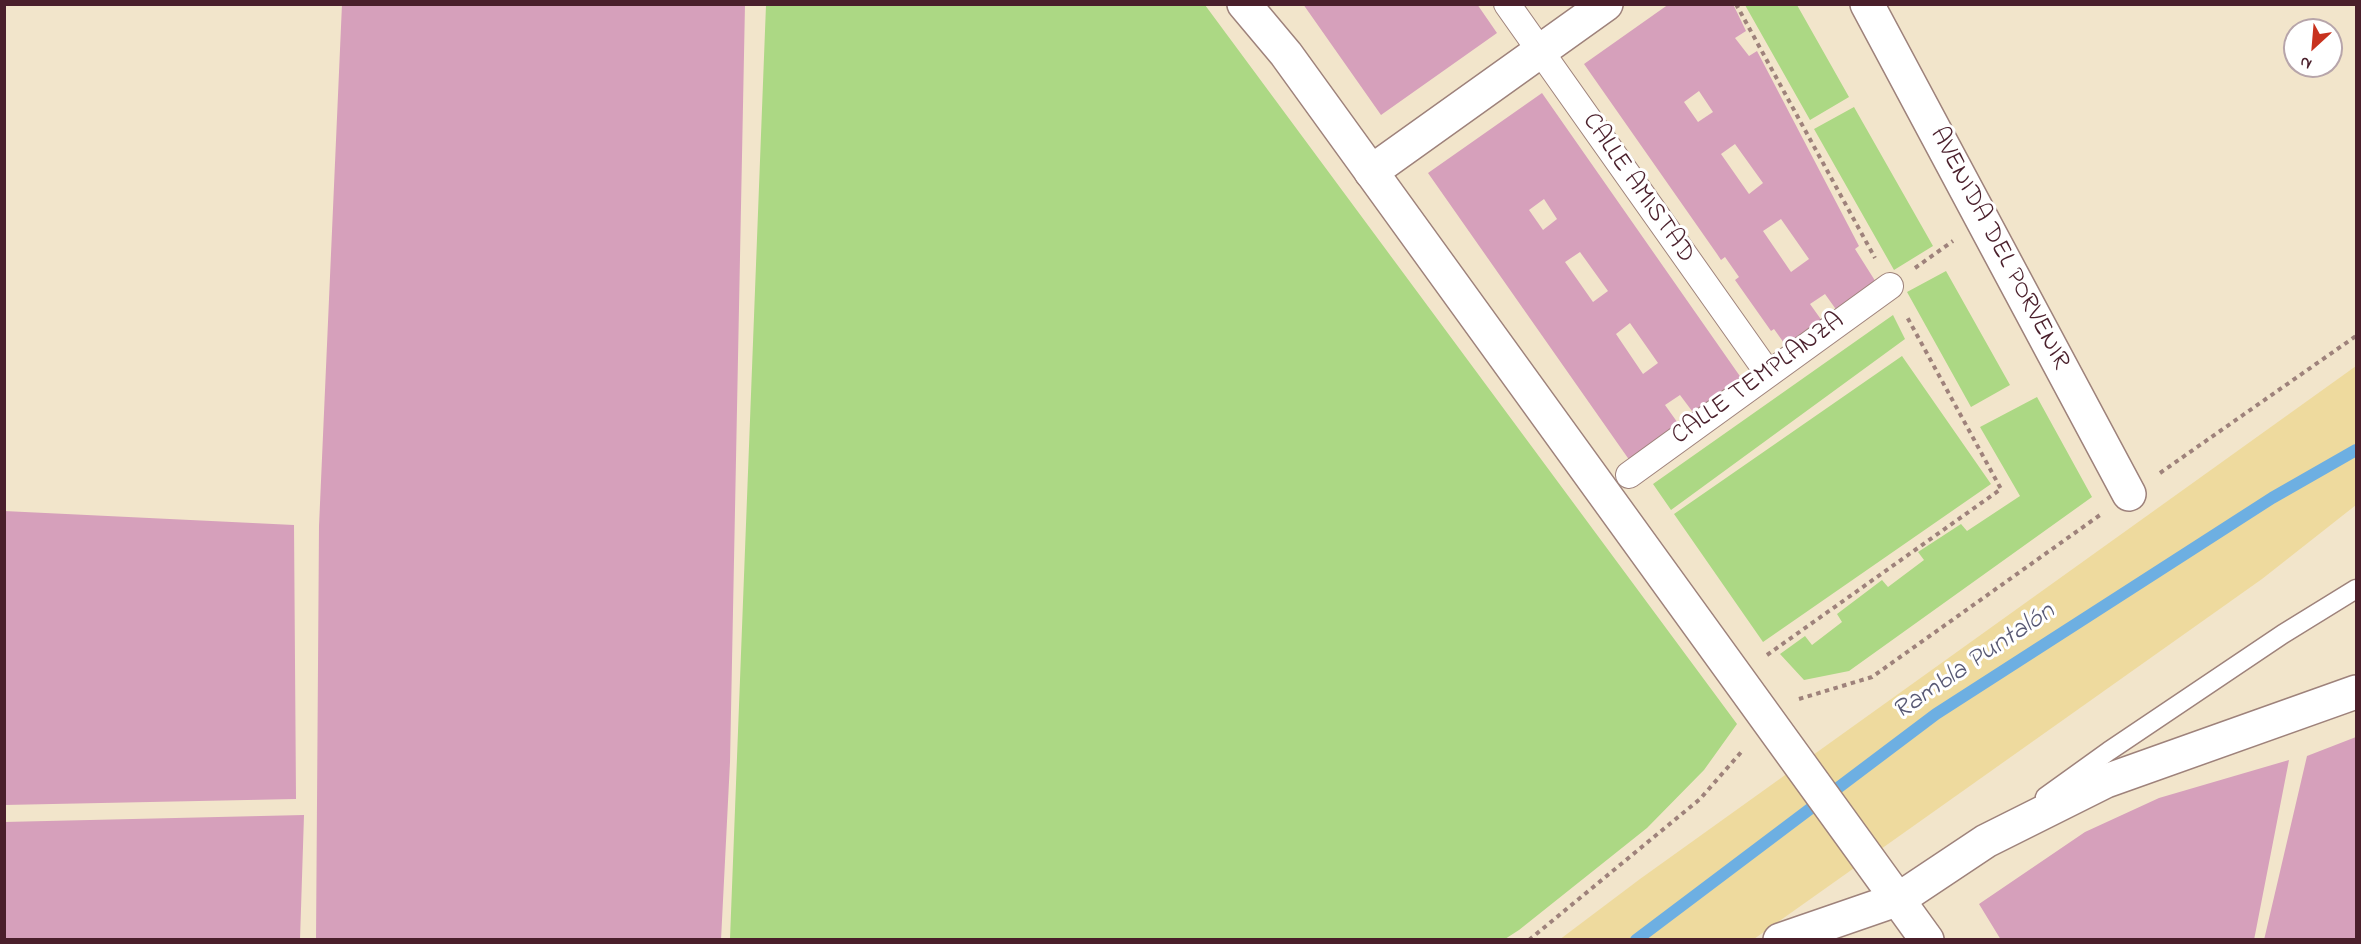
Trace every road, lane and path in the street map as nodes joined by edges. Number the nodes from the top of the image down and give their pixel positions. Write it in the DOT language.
graph roads {
  1 [pos="1244,4"];
  2 [pos="1507,4"];
  3 [pos="1606,4"];
  4 [pos="1867,4"];
  5 [pos="1540,51"];
  6 [pos="1371,172"];
  7 [pos="1982,220"];
  8 [pos="1890,286"];
  9 [pos="2356,336"];
  10 [pos="1768,373"];
  11 [pos="1629,475"];
  12 [pos="2129,494"];
  13 [pos="2356,589"];
  14 [pos="2356,692"];
  15 [pos="1774,725"];
  16 [pos="1986,841"];
  17 [pos="1890,887"];
  18 [pos="1529,939"];
  19 [pos="1780,939"];
  20 [pos="1927,939"];
  1 -- 6 [label="street"];
  2 -- 5 [label="street, CALLE AMISTAD"];
  3 -- 5 [label="street"];
  4 -- 7 [label="street, AVENIDA DEL PORVENIR"];
  5 -- 6 [label="street"];
  5 -- 10 [label="street, CALLE AMISTAD"];
  6 -- 15 [label="street"];
  7 -- 8 [label="path"];
  7 -- 12 [label="street, AVENIDA DEL PORVENIR"];
  8 -- 10 [label="street, CALLE TEMPLANZA"];
  9 -- 12 [label="path"];
  10 -- 11 [label="street, CALLE TEMPLANZA"];
  12 -- 15 [label="path"];
  13 -- 16 [label="lane"];
  14 -- 16 [label="street"];
  15 -- 17 [label="street"];
  15 -- 18 [label="path"];
  16 -- 17 [label="street"];
  17 -- 19 [label="street"];
  17 -- 20 [label="street"];
}
